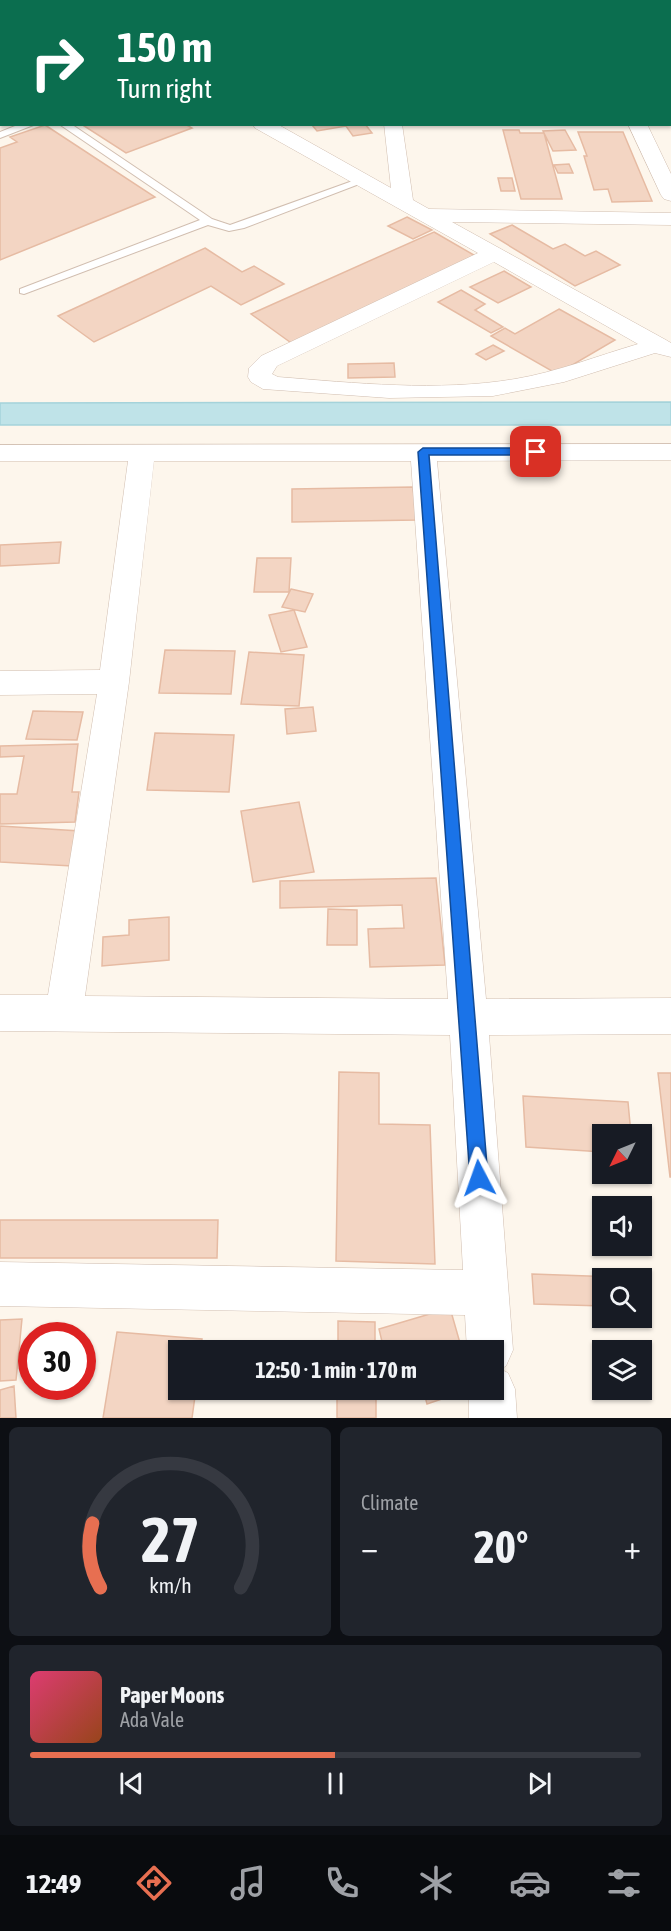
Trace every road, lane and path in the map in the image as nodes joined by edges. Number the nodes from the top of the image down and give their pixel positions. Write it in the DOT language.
graph roads {
  1 [pos="25,126"];
  2 [pos="67,126"];
  3 [pos="266,126"];
  4 [pos="393,126"];
  5 [pos="638,126"];
  6 [pos="0,135"];
  7 [pos="362,181"];
  8 [pos="671,195"];
  9 [pos="412,210"];
  10 [pos="671,219"];
  11 [pos="208,221"];
  12 [pos="492,255"];
  13 [pos="24,291"];
  14 [pos="664,349"];
  15 [pos="142,452"];
  16 [pos="423,452"];
  17 [pos="671,452"];
  18 [pos="0,453"];
  19 [pos="114,682"];
  20 [pos="0,683"];
  21 [pos="64,1012"];
  22 [pos="0,1013"];
  23 [pos="671,1016"];
  24 [pos="468,1017"];
  25 [pos="0,1284"];
  26 [pos="487,1293"];
  27 [pos="489,1340"];
  28 [pos="492,1400"];
  29 [pos="493,1418"];
  1 -- 6 [label="lane"];
  2 -- 11 [label="lane"];
  3 -- 7 [label="street"];
  4 -- 9 [label="street"];
  5 -- 8 [label="street"];
  7 -- 9 [label="street"];
  7 -- 11 [label="lane"];
  9 -- 10 [label="street"];
  9 -- 12 [label="street"];
  11 -- 13 [label="lane"];
  12 -- 14 [label="street"];
  12 -- 14 [label="street"];
  15 -- 16 [label="street"];
  15 -- 18 [label="street"];
  15 -- 19 [label="street"];
  16 -- 17 [label="street"];
  16 -- 24 [label="street"];
  19 -- 20 [label="street"];
  19 -- 21 [label="street"];
  21 -- 22 [label="street"];
  21 -- 24 [label="street"];
  23 -- 24 [label="street"];
  24 -- 26 [label="street"];
  25 -- 26 [label="street"];
  26 -- 27 [label="street"];
  28 -- 29 [label="street"];
}
